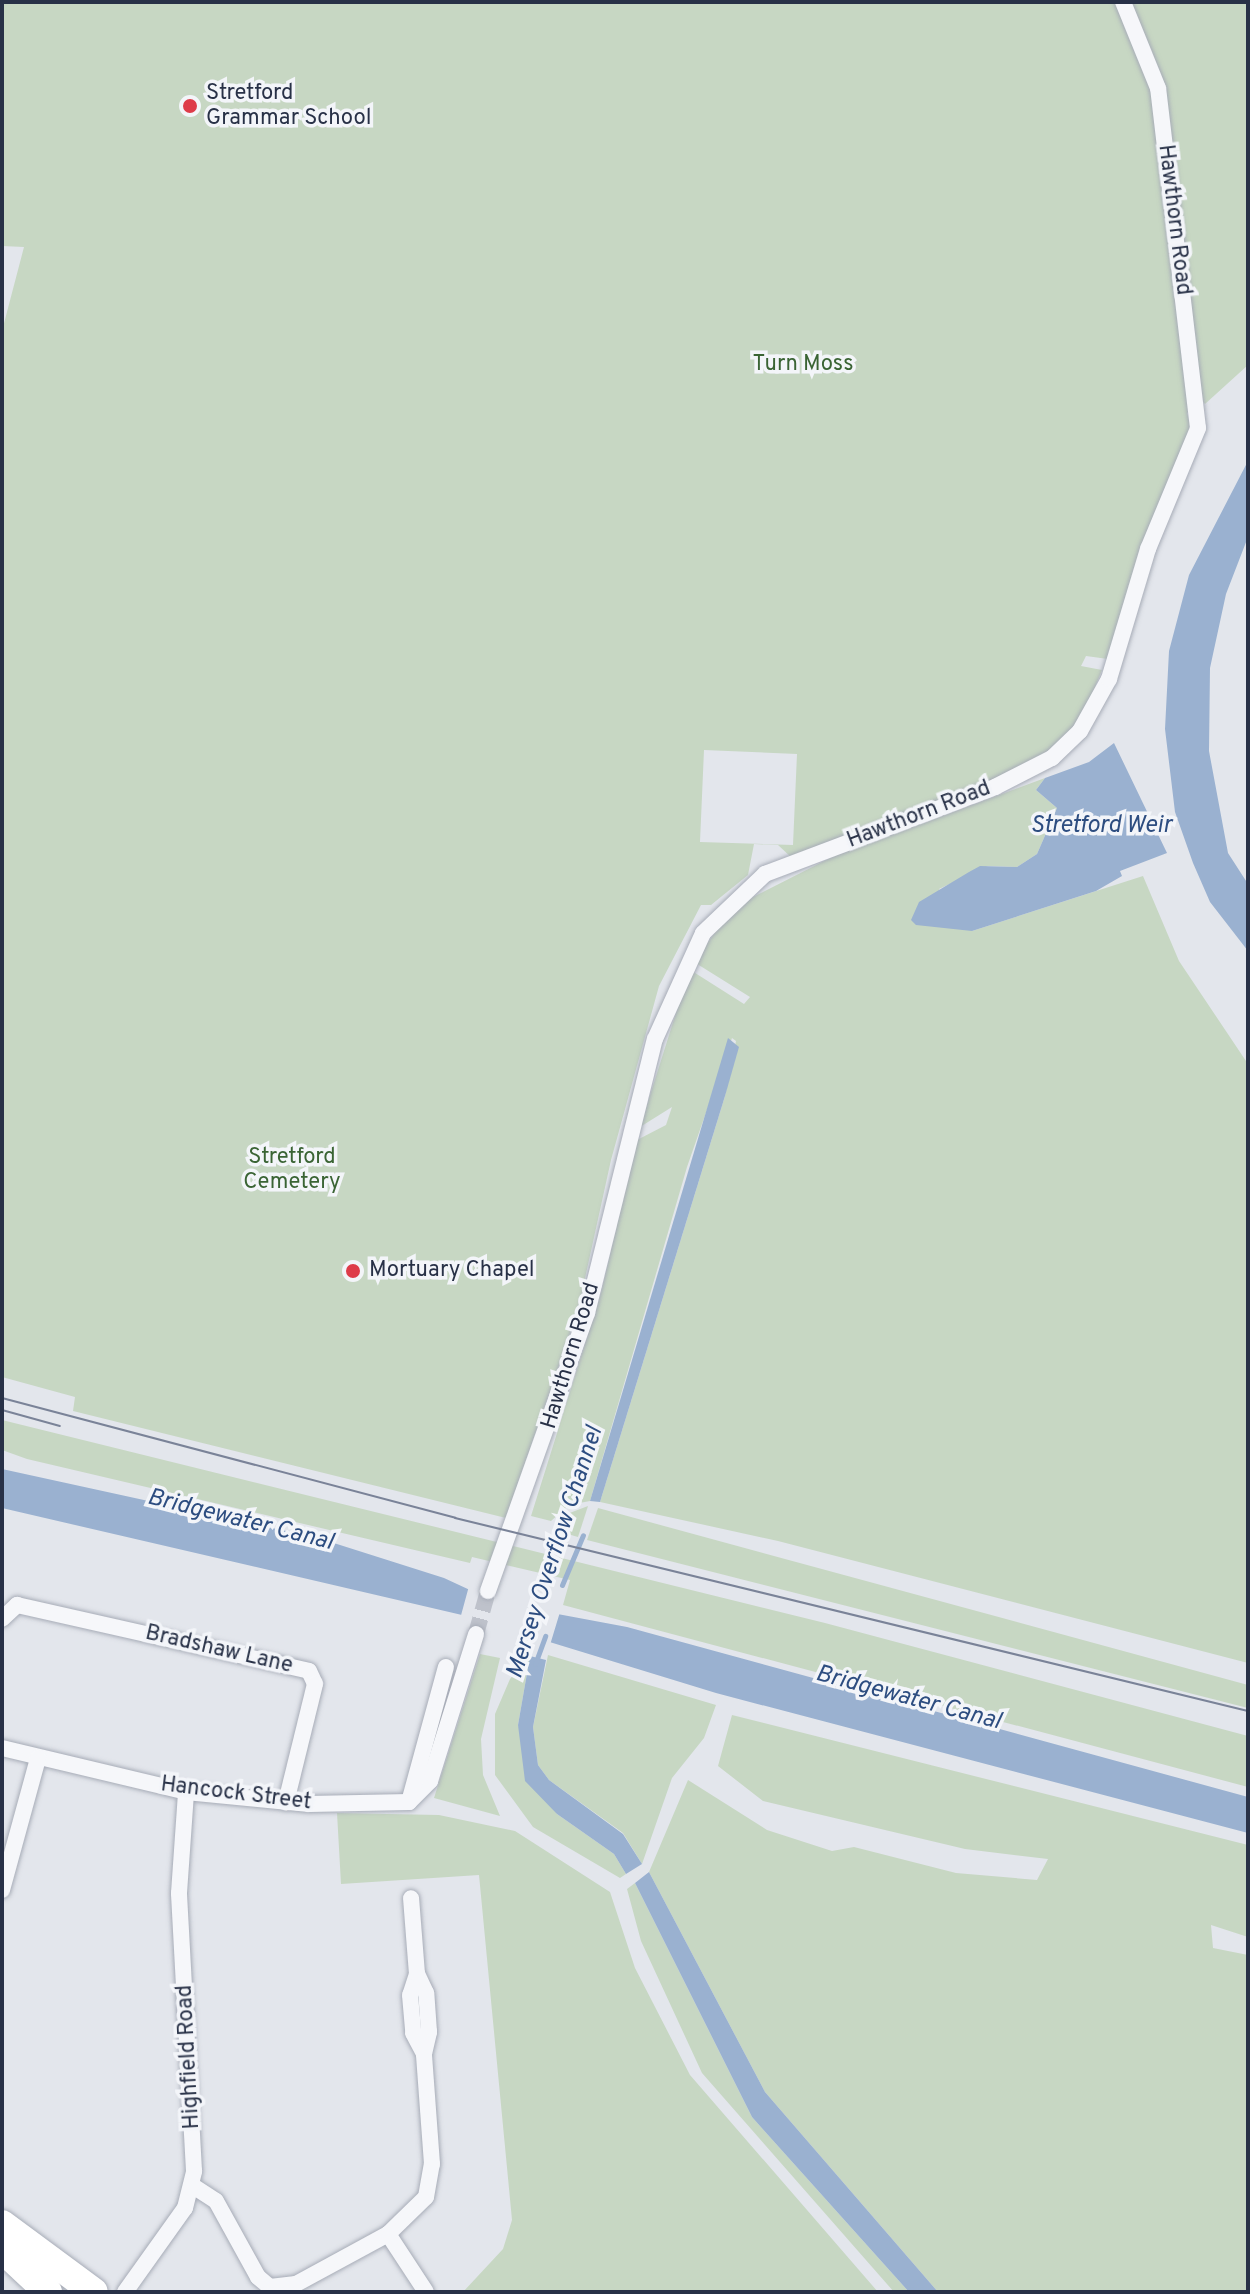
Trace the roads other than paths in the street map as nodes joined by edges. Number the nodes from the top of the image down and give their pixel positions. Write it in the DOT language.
graph roads {
  1 [pos="1123,2"];
  2 [pos="488,1591"];
  3 [pos="2,1619"];
  4 [pos="476,1634"];
  5 [pos="446,1667"];
  6 [pos="2,1748"];
  7 [pos="38,1758"];
  8 [pos="186,1792"];
  9 [pos="416,1798"];
  10 [pos="286,1802"];
  11 [pos="2,1889"];
  12 [pos="411,1898"];
  13 [pos="193,2186"];
  14 [pos="2,2224"];
  15 [pos="388,2234"];
  16 [pos="2,2249"];
  17 [pos="270,2290"];
  18 [pos="48,2292"];
  19 [pos="94,2292"];
  20 [pos="125,2292"];
  21 [pos="426,2292"];
  1 -- 2 [label="street, Hawthorn Road"];
  3 -- 10 [label="street, Bradshaw Lane"];
  4 -- 9 [label="street"];
  5 -- 9 [label="street"];
  6 -- 7 [label="street, Hancock Street"];
  7 -- 8 [label="street, Hancock Street"];
  7 -- 11 [label="street"];
  8 -- 10 [label="street, Hancock Street"];
  8 -- 13 [label="street, Highfield Road"];
  9 -- 10 [label="street, Hancock Street"];
  12 -- 15 [label="street"];
  13 -- 17 [label="street"];
  13 -- 20 [label="street"];
  14 -- 19 [label="highway"];
  15 -- 17 [label="street"];
  15 -- 21 [label="street"];
  16 -- 18 [label="highway"];
}
